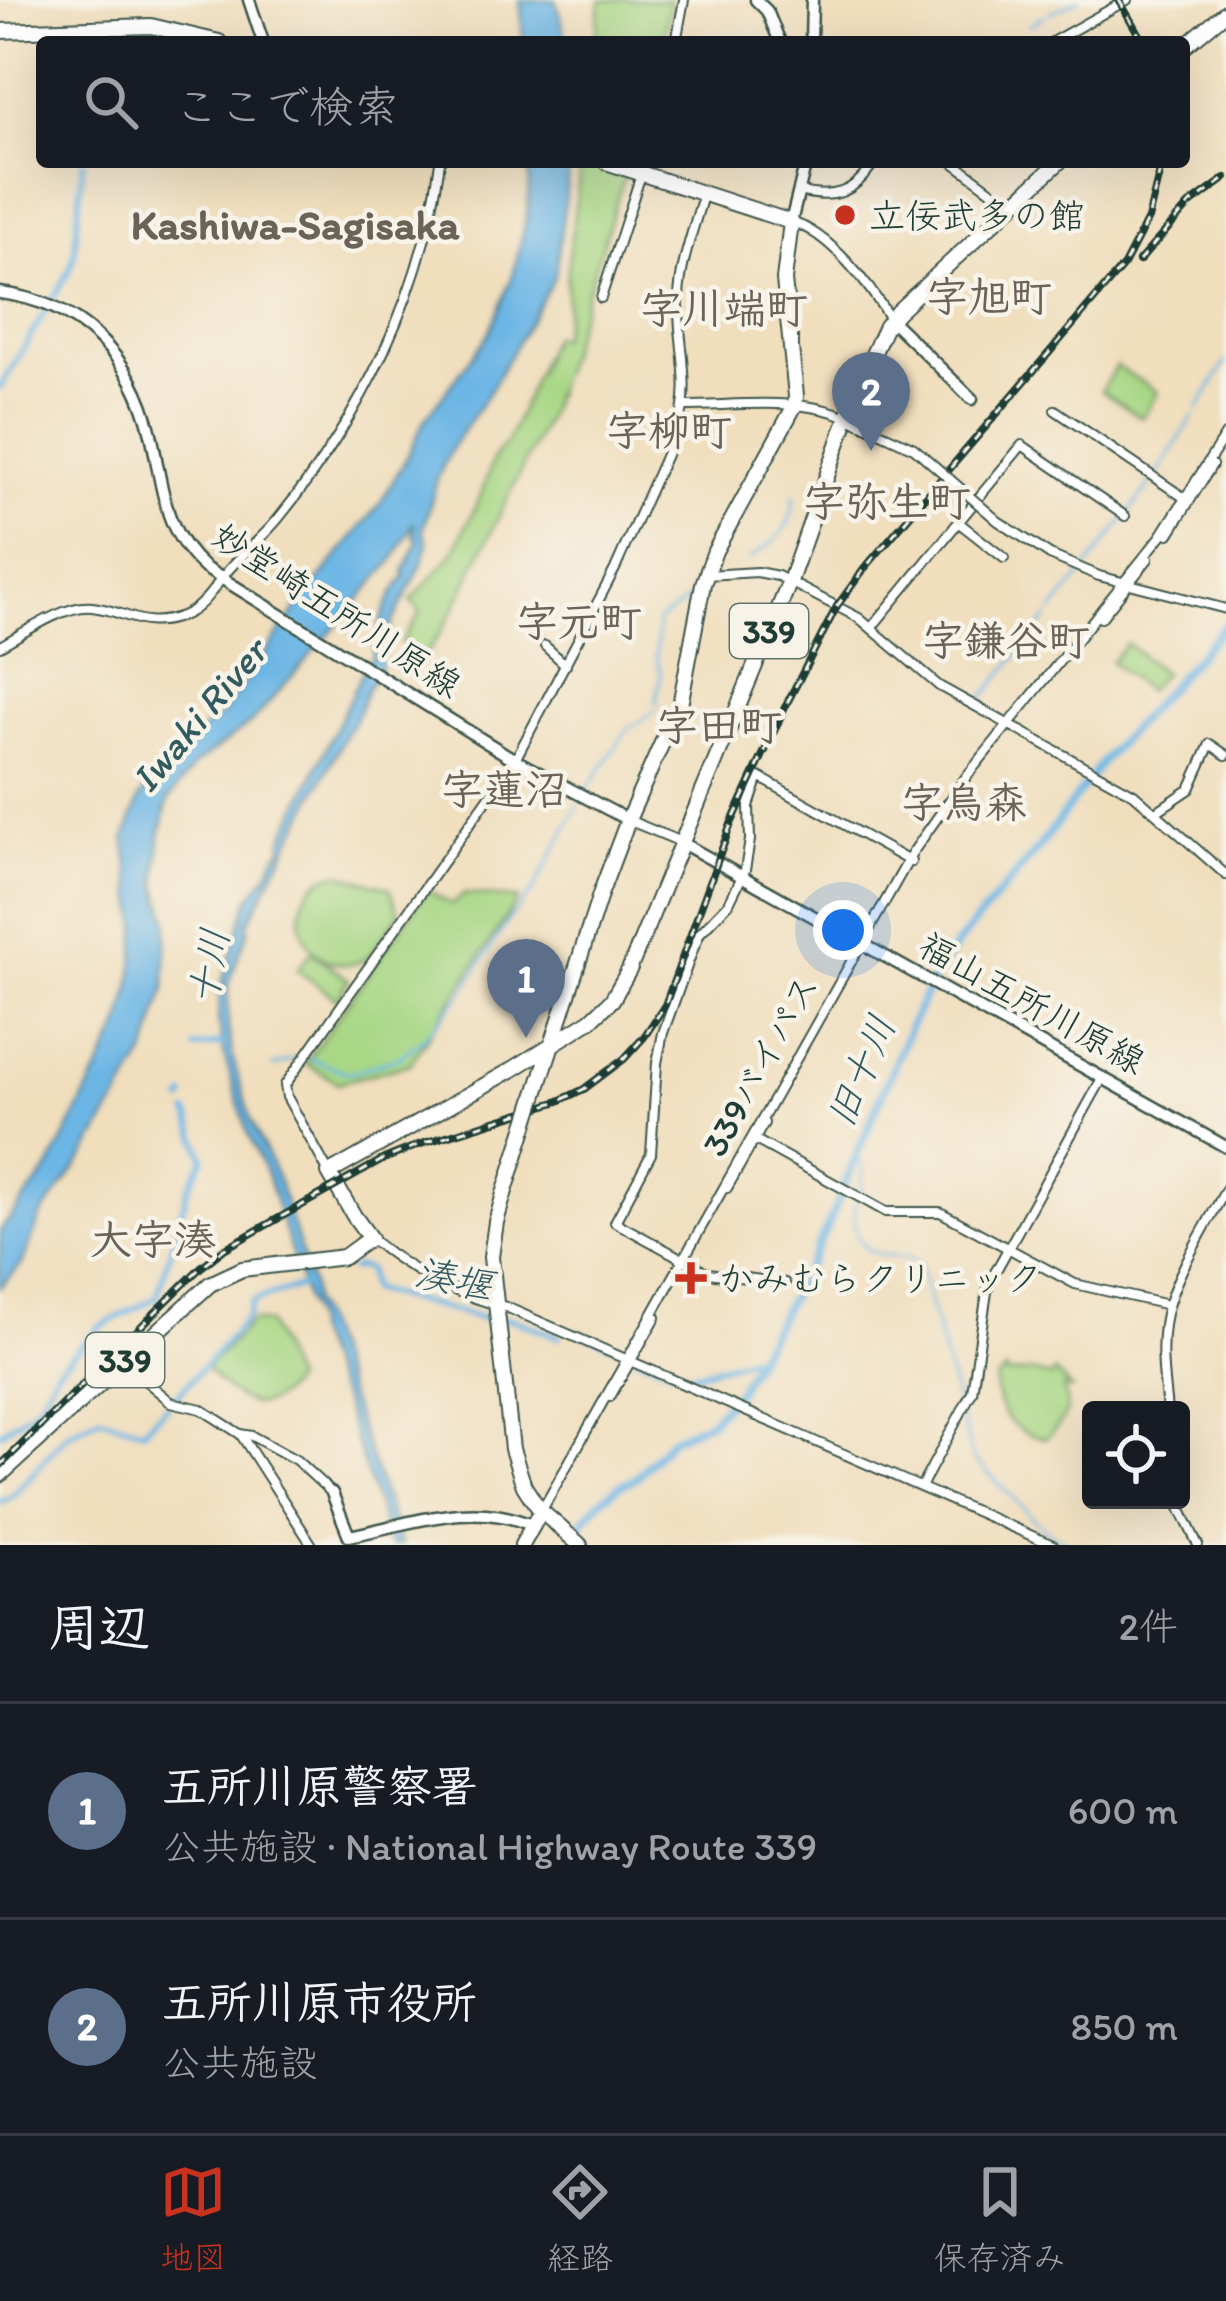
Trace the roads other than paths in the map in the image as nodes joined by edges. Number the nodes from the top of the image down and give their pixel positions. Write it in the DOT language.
graph roads {
  1 [pos="249,0"];
  2 [pos="684,0"];
  3 [pos="757,0"];
  4 [pos="812,0"];
  5 [pos="1127,0"];
  6 [pos="1226,12"];
  7 [pos="0,31"];
  8 [pos="194,36"];
  9 [pos="261,36"];
  10 [pos="677,36"];
  11 [pos="777,36"];
  12 [pos="811,36"];
  13 [pos="1063,36"];
  14 [pos="1190,42"];
  15 [pos="439,168"];
  16 [pos="804,168"];
  17 [pos="869,168"];
  18 [pos="961,168"];
  19 [pos="1052,168"];
  20 [pos="641,169"];
  21 [pos="798,191"];
  22 [pos="703,194"];
  23 [pos="1012,205"];
  24 [pos="791,222"];
  25 [pos="0,293"];
  26 [pos="601,298"];
  27 [pos="890,319"];
  28 [pos="972,399"];
  29 [pos="795,405"];
  30 [pos="685,406"];
  31 [pos="1055,410"];
  32 [pos="850,418"];
  33 [pos="1226,438"];
  34 [pos="1188,500"];
  35 [pos="1125,516"];
  36 [pos="958,522"];
  37 [pos="1004,558"];
  38 [pos="706,575"];
  39 [pos="223,580"];
  40 [pos="790,581"];
  41 [pos="1126,583"];
  42 [pos="1224,609"];
  43 [pos="872,627"];
  44 [pos="0,646"];
  45 [pos="545,646"];
  46 [pos="566,665"];
  47 [pos="1010,725"];
  48 [pos="1226,755"];
  49 [pos="515,760"];
  50 [pos="1156,812"];
  51 [pos="628,820"];
  52 [pos="682,843"];
  53 [pos="910,861"];
  54 [pos="743,875"];
  55 [pos="1226,875"];
  56 [pos="863,942"];
  57 [pos="552,1046"];
  58 [pos="1102,1077"];
  59 [pos="753,1138"];
  60 [pos="1226,1147"];
  61 [pos="329,1173"];
  62 [pos="1226,1189"];
  63 [pos="370,1238"];
  64 [pos="1008,1248"];
  65 [pos="684,1260"];
  66 [pos="785,1283"];
  67 [pos="1168,1306"];
  68 [pos="496,1314"];
  69 [pos="628,1360"];
  70 [pos="122,1362"];
  71 [pos="1166,1401"];
  72 [pos="241,1434"];
  73 [pos="0,1475"];
  74 [pos="921,1487"];
  75 [pos="332,1492"];
  76 [pos="1180,1509"];
  77 [pos="537,1518"];
  78 [pos="350,1540"];
  79 [pos="574,1540"];
  80 [pos="312,1545"];
  81 [pos="522,1545"];
  82 [pos="1053,1545"];
  83 [pos="1198,1545"];
  1 -- 9 [label="main road"];
  2 -- 10 [label="street"];
  3 -- 11 [label="main road"];
  4 -- 12 [label="main road"];
  5 -- 13 [label="street"];
  6 -- 14 [label="highway"];
  7 -- 8 [label="highway"];
  15 -- 39 [label="street"];
  16 -- 21 [label="main road"];
  17 -- 21 [label="street"];
  18 -- 23 [label="street"];
  19 -- 23 [label="highway, 339"];
  20 -- 22 [label="highway"];
  20 -- 26 [label="street"];
  21 -- 24 [label="main road"];
  22 -- 24 [label="highway"];
  22 -- 30 [label="street"];
  23 -- 27 [label="highway, 339"];
  24 -- 27 [label="street"];
  24 -- 29 [label="highway"];
  25 -- 39 [label="main road, 妙堂崎五所川原線"];
  27 -- 28 [label="main road"];
  27 -- 32 [label="highway, 339"];
  29 -- 30 [label="street"];
  29 -- 32 [label="street"];
  29 -- 38 [label="highway"];
  30 -- 46 [label="street"];
  31 -- 34 [label="street"];
  32 -- 40 [label="highway, 339"];
  32 -- 41 [label="street, bridge"];
  33 -- 34 [label="street"];
  34 -- 41 [label="street"];
  35 -- 36 [label="street"];
  36 -- 37 [label="street"];
  36 -- 43 [label="street"];
  38 -- 40 [label="street"];
  38 -- 51 [label="highway"];
  39 -- 44 [label="street"];
  39 -- 49 [label="main road, 妙堂崎五所川原線"];
  40 -- 43 [label="street"];
  40 -- 52 [label="highway, 339"];
  41 -- 42 [label="street"];
  41 -- 47 [label="street"];
  43 -- 47 [label="street"];
  45 -- 46 [label="street"];
  46 -- 49 [label="street"];
  47 -- 50 [label="street"];
  47 -- 53 [label="street"];
  48 -- 50 [label="street"];
  49 -- 51 [label="main road, 妙堂崎五所川原線"];
  49 -- 61 [label="street"];
  50 -- 55 [label="street"];
  51 -- 52 [label="street"];
  51 -- 57 [label="highway"];
  52 -- 54 [label="main road, 福山五所川原線"];
  52 -- 57 [label="highway, 339"];
  53 -- 54 [label="street"];
  53 -- 56 [label="street, 339バイパス"];
  54 -- 56 [label="main road, 福山五所川原線"];
  54 -- 65 [label="street"];
  56 -- 58 [label="main road, 福山五所川原線"];
  56 -- 59 [label="street, 339バイパス"];
  57 -- 61 [label="highway, 339"];
  57 -- 68 [label="highway, bridge"];
  58 -- 60 [label="main road, 福山五所川原線"];
  58 -- 64 [label="street"];
  59 -- 64 [label="street"];
  59 -- 65 [label="street, 339バイパス"];
  61 -- 63 [label="highway"];
  62 -- 67 [label="street"];
  63 -- 68 [label="street"];
  63 -- 70 [label="highway, 339"];
  64 -- 67 [label="street"];
  64 -- 74 [label="street"];
  65 -- 66 [label="street"];
  65 -- 69 [label="street, 339バイパス"];
  67 -- 71 [label="street"];
  68 -- 69 [label="street"];
  68 -- 77 [label="highway"];
  69 -- 74 [label="street"];
  69 -- 77 [label="street, 339バイパス"];
  70 -- 72 [label="street"];
  70 -- 73 [label="highway, 339"];
  72 -- 75 [label="street"];
  72 -- 80 [label="street"];
  74 -- 82 [label="street"];
  75 -- 78 [label="main road"];
  76 -- 83 [label="street"];
  77 -- 78 [label="main road"];
  77 -- 79 [label="highway"];
  77 -- 81 [label="highway"];
}
